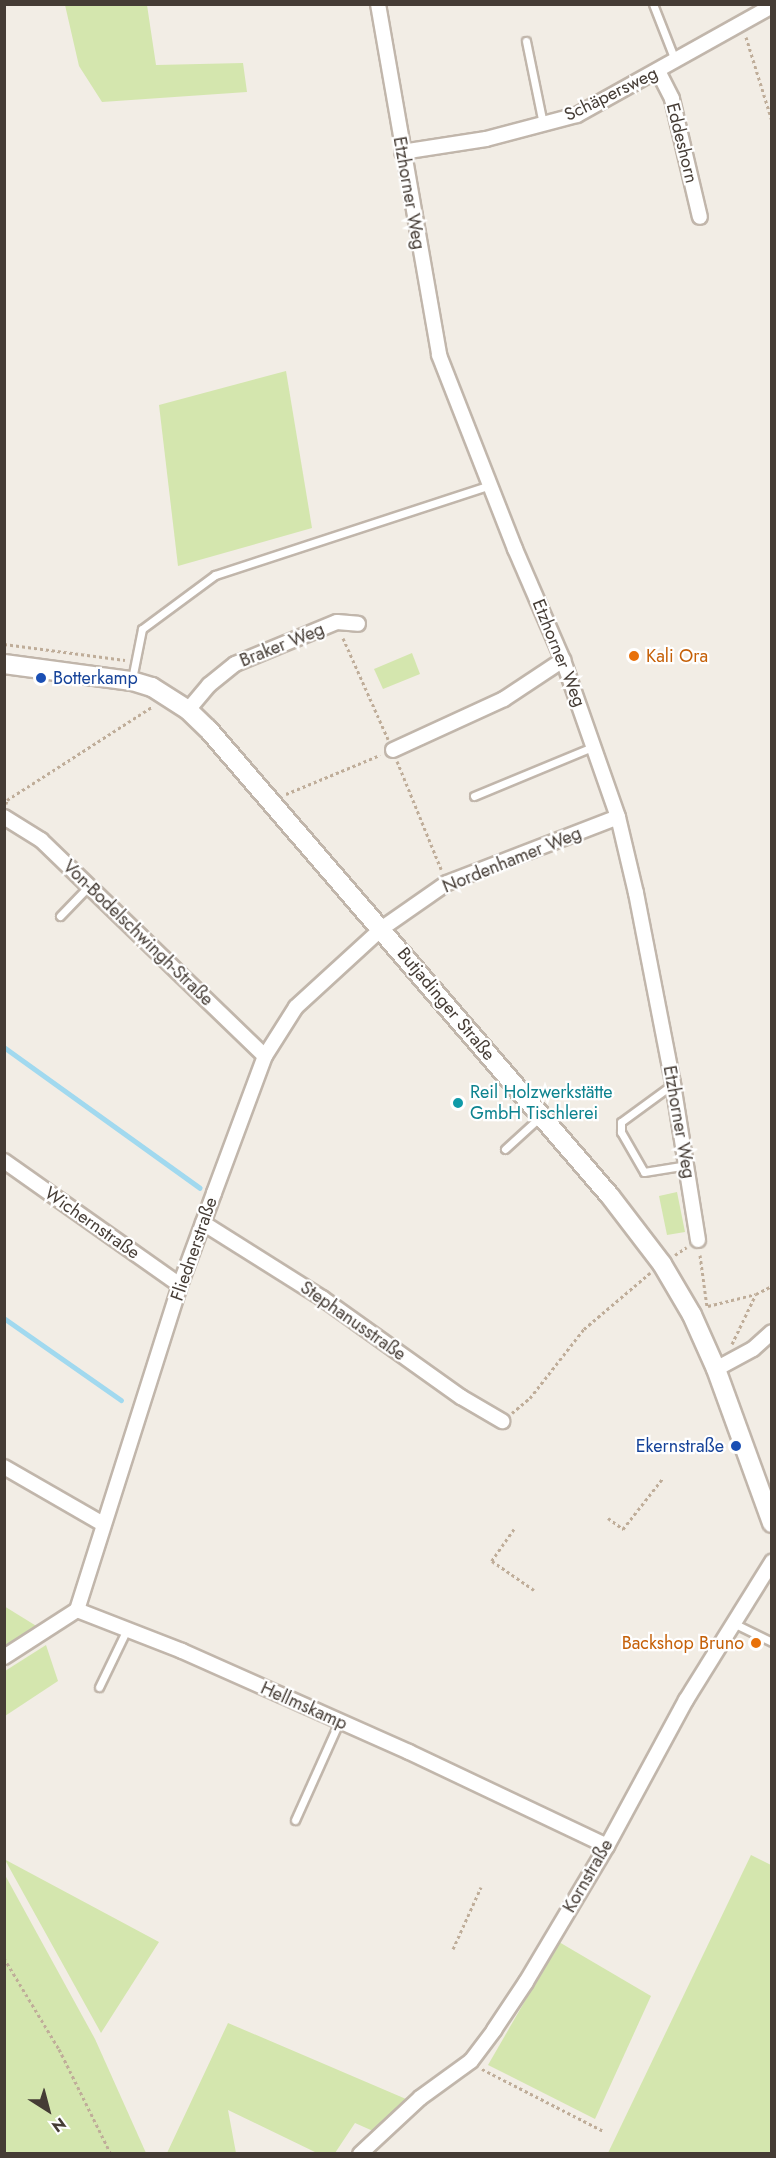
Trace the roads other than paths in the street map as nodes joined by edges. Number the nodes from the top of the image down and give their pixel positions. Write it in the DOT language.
graph roads {
  1 [pos="378,4"];
  2 [pos="652,4"];
  3 [pos="771,6"];
  4 [pos="526,41"];
  5 [pos="675,60"];
  6 [pos="658,71"];
  7 [pos="543,124"];
  8 [pos="402,152"];
  9 [pos="700,217"];
  10 [pos="490,485"];
  11 [pos="358,624"];
  12 [pos="563,660"];
  13 [pos="4,664"];
  14 [pos="132,681"];
  15 [pos="188,710"];
  16 [pos="595,746"];
  17 [pos="393,750"];
  18 [pos="474,796"];
  19 [pos="5,812"];
  20 [pos="618,817"];
  21 [pos="89,885"];
  22 [pos="60,916"];
  23 [pos="381,928"];
  24 [pos="265,1056"];
  25 [pos="673,1084"];
  26 [pos="541,1116"];
  27 [pos="505,1149"];
  28 [pos="4,1161"];
  29 [pos="687,1165"];
  30 [pos="203,1223"];
  31 [pos="698,1240"];
  32 [pos="180,1285"];
  33 [pos="771,1332"];
  34 [pos="716,1369"];
  35 [pos="502,1421"];
  36 [pos="4,1467"];
  37 [pos="771,1522"];
  38 [pos="103,1524"];
  39 [pos="771,1562"];
  40 [pos="77,1610"];
  41 [pos="733,1623"];
  42 [pos="127,1629"];
  43 [pos="771,1642"];
  44 [pos="4,1657"];
  45 [pos="99,1687"];
  46 [pos="339,1722"];
  47 [pos="295,1820"];
  48 [pos="607,1846"];
  49 [pos="360,2154"];
  1 -- 8 [label="street, Etzhorner Weg"];
  2 -- 5 [label="lane"];
  3 -- 5 [label="street, Schäpersweg"];
  4 -- 7 [label="lane"];
  5 -- 6 [label="street, Schäpersweg"];
  6 -- 7 [label="street, Schäpersweg"];
  6 -- 9 [label="street, Eddeshorn"];
  7 -- 8 [label="street, Schäpersweg"];
  8 -- 10 [label="street, Etzhorner Weg"];
  10 -- 12 [label="street, Etzhorner Weg"];
  10 -- 14 [label="lane"];
  11 -- 15 [label="street, Braker Weg"];
  12 -- 16 [label="street, Etzhorner Weg"];
  12 -- 17 [label="street"];
  13 -- 14 [label="street, Butjadinger Straße"];
  14 -- 15 [label="street, Butjadinger Straße"];
  15 -- 23 [label="street, Butjadinger Straße"];
  16 -- 18 [label="lane"];
  16 -- 20 [label="street, Etzhorner Weg"];
  19 -- 21 [label="street, Von-Bodelschwingh-Straße"];
  20 -- 23 [label="street, Nordenhamer Weg"];
  20 -- 25 [label="street, Etzhorner Weg"];
  21 -- 22 [label="lane"];
  21 -- 24 [label="street, Von-Bodelschwingh-Straße"];
  23 -- 24 [label="street, Fliednerstraße"];
  23 -- 26 [label="street, Butjadinger Straße"];
  24 -- 30 [label="street, Fliednerstraße"];
  25 -- 29 [label="street, Etzhorner Weg"];
  25 -- 29 [label="lane"];
  26 -- 27 [label="lane"];
  26 -- 34 [label="street, Butjadinger Straße"];
  28 -- 32 [label="street, Wichernstraße"];
  29 -- 31 [label="street, Etzhorner Weg"];
  30 -- 32 [label="street, Fliednerstraße"];
  30 -- 35 [label="street, Stephanusstraße"];
  32 -- 38 [label="street, Fliednerstraße"];
  33 -- 34 [label="street"];
  34 -- 37 [label="street, Butjadinger Straße"];
  36 -- 38 [label="street"];
  38 -- 40 [label="street, Fliednerstraße"];
  39 -- 41 [label="street, Kornstraße"];
  40 -- 42 [label="street, Hellmskamp"];
  40 -- 44 [label="street"];
  41 -- 43 [label="lane"];
  41 -- 48 [label="street, Kornstraße"];
  42 -- 45 [label="lane"];
  42 -- 46 [label="street, Hellmskamp"];
  46 -- 47 [label="lane"];
  46 -- 48 [label="street, Hellmskamp"];
  48 -- 49 [label="street, Kornstraße"];
}
